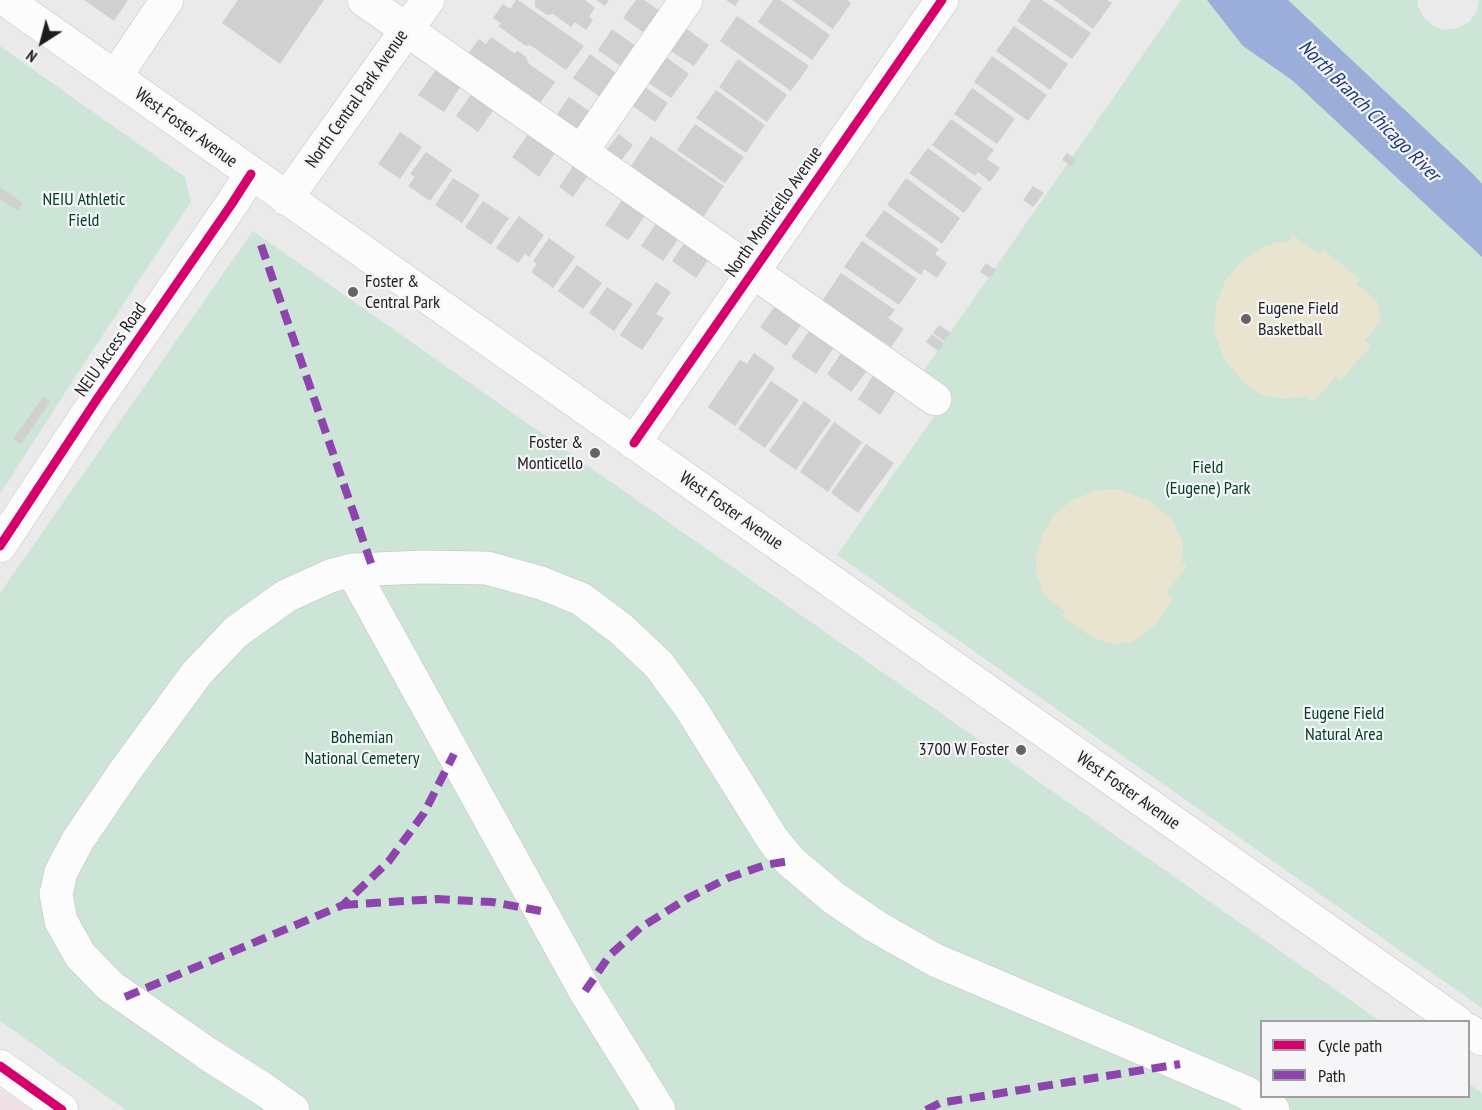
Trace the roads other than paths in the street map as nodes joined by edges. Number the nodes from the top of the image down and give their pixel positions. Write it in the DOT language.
graph roads {
  1 [pos="6,0"];
  2 [pos="167,0"];
  3 [pos="364,0"];
  4 [pos="428,0"];
  5 [pos="686,0"];
  6 [pos="942,0"];
  7 [pos="407,30"];
  8 [pos="115,77"];
  9 [pos="581,152"];
  10 [pos="251,174"];
  11 [pos="286,199"];
  12 [pos="753,272"];
  13 [pos="935,399"];
  14 [pos="634,443"];
  15 [pos="0,546"];
  16 [pos="352,570"];
  17 [pos="1453,1020"];
  18 [pos="0,1066"];
  19 [pos="62,1110"];
  20 [pos="293,1110"];
  21 [pos="659,1110"];
  22 [pos="1273,1110"];
  1 -- 8 [label="main road, West Foster Avenue"];
  2 -- 8 [label="main road"];
  3 -- 7 [label="main road"];
  4 -- 7 [label="main road, North Central Park Avenue"];
  5 -- 9 [label="main road"];
  6 -- 12 [label="main road, North Monticello Avenue"];
  7 -- 9 [label="main road"];
  7 -- 11 [label="main road, North Central Park Avenue"];
  8 -- 10 [label="main road, West Foster Avenue"];
  9 -- 12 [label="main road"];
  10 -- 11 [label="main road, West Foster Avenue"];
  10 -- 15 [label="main road, NEIU Access Road"];
  11 -- 14 [label="main road, West Foster Avenue"];
  12 -- 13 [label="main road"];
  12 -- 14 [label="main road, North Monticello Avenue"];
  14 -- 17 [label="main road, West Foster Avenue"];
  16 -- 20 [label="main road"];
  16 -- 21 [label="main road"];
  16 -- 22 [label="main road"];
  18 -- 19 [label="main road"];
}
